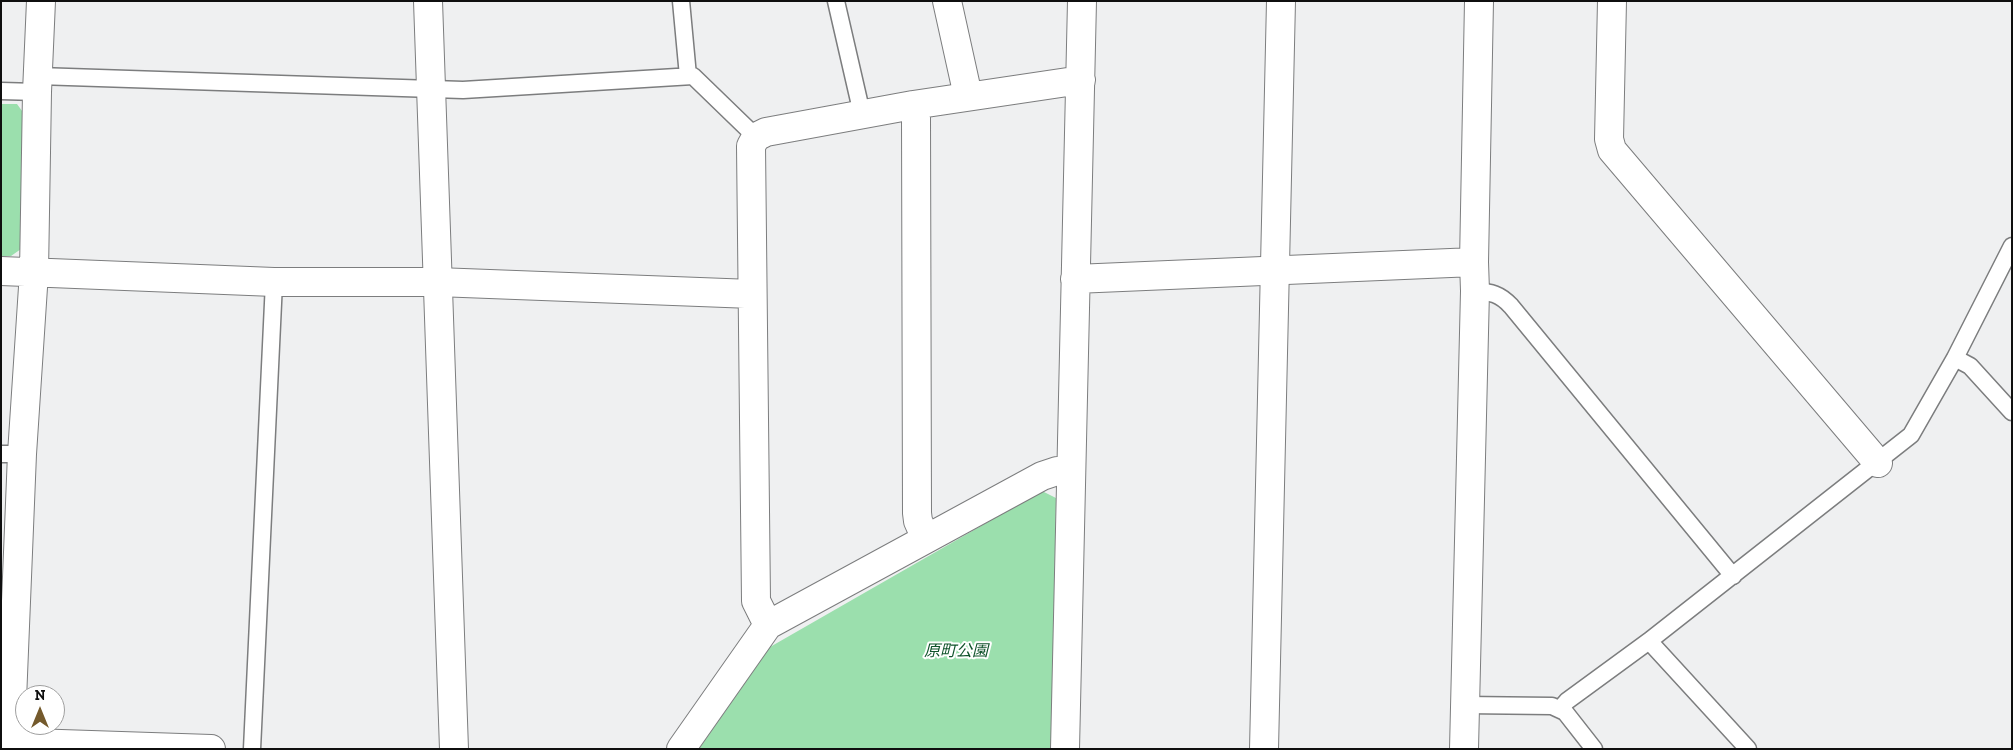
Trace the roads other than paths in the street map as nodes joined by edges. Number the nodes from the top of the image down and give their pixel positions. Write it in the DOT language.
graph roads {
  1 [pos="41,1"];
  2 [pos="428,1"];
  3 [pos="681,1"];
  4 [pos="836,1"];
  5 [pos="947,1"];
  6 [pos="1082,1"];
  7 [pos="1281,1"];
  8 [pos="1478,1"];
  9 [pos="1612,1"];
  10 [pos="688,76"];
  11 [pos="1080,80"];
  12 [pos="37,84"];
  13 [pos="432,89"];
  14 [pos="1,91"];
  15 [pos="968,96"];
  16 [pos="913,105"];
  17 [pos="862,114"];
  18 [pos="756,136"];
  19 [pos="2012,246"];
  20 [pos="1474,262"];
  21 [pos="1275,270"];
  22 [pos="1,271"];
  23 [pos="34,272"];
  24 [pos="1075,279"];
  25 [pos="274,282"];
  26 [pos="437,282"];
  27 [pos="1475,291"];
  28 [pos="752,294"];
  29 [pos="1955,358"];
  30 [pos="2012,412"];
  31 [pos="12,454"];
  32 [pos="1878,463"];
  33 [pos="1072,471"];
  34 [pos="926,539"];
  35 [pos="9,576"];
  36 [pos="1733,576"];
  37 [pos="768,625"];
  38 [pos="1649,641"];
  39 [pos="1464,705"];
  40 [pos="1560,709"];
  41 [pos="7,745"];
  42 [pos="211,749"];
  43 [pos="252,749"];
  44 [pos="454,749"];
  45 [pos="681,749"];
  46 [pos="1065,749"];
  47 [pos="1264,749"];
  48 [pos="1464,749"];
  49 [pos="1594,749"];
  50 [pos="1748,749"];
  1 -- 12 [label="street"];
  2 -- 13 [label="street"];
  3 -- 10 [label="lane"];
  4 -- 17 [label="lane"];
  5 -- 15 [label="street"];
  6 -- 11 [label="street"];
  7 -- 21 [label="street"];
  8 -- 20 [label="street"];
  9 -- 32 [label="street"];
  10 -- 13 [label="lane"];
  10 -- 18 [label="lane"];
  11 -- 15 [label="street"];
  11 -- 24 [label="street"];
  12 -- 13 [label="lane"];
  12 -- 14 [label="lane"];
  12 -- 23 [label="street"];
  13 -- 26 [label="street"];
  15 -- 16 [label="street"];
  16 -- 17 [label="street"];
  16 -- 34 [label="street"];
  17 -- 18 [label="street"];
  18 -- 28 [label="street"];
  19 -- 29 [label="lane"];
  20 -- 21 [label="street"];
  20 -- 27 [label="street"];
  21 -- 24 [label="street"];
  21 -- 47 [label="street"];
  22 -- 23 [label="street"];
  23 -- 25 [label="street"];
  23 -- 31 [label="street"];
  24 -- 33 [label="street"];
  25 -- 26 [label="street"];
  25 -- 43 [label="lane"];
  26 -- 28 [label="street"];
  26 -- 44 [label="street"];
  27 -- 36 [label="lane"];
  27 -- 39 [label="street"];
  28 -- 37 [label="street"];
  29 -- 30 [label="lane"];
  29 -- 32 [label="lane"];
  31 -- 35 [label="street"];
  32 -- 36 [label="lane"];
  33 -- 34 [label="street"];
  33 -- 46 [label="street"];
  34 -- 37 [label="street"];
  35 -- 41 [label="street"];
  36 -- 38 [label="lane"];
  37 -- 45 [label="street"];
  38 -- 40 [label="lane"];
  38 -- 50 [label="lane"];
  39 -- 40 [label="lane"];
  39 -- 48 [label="street"];
  40 -- 49 [label="lane"];
  41 -- 42 [label="street"];
}
